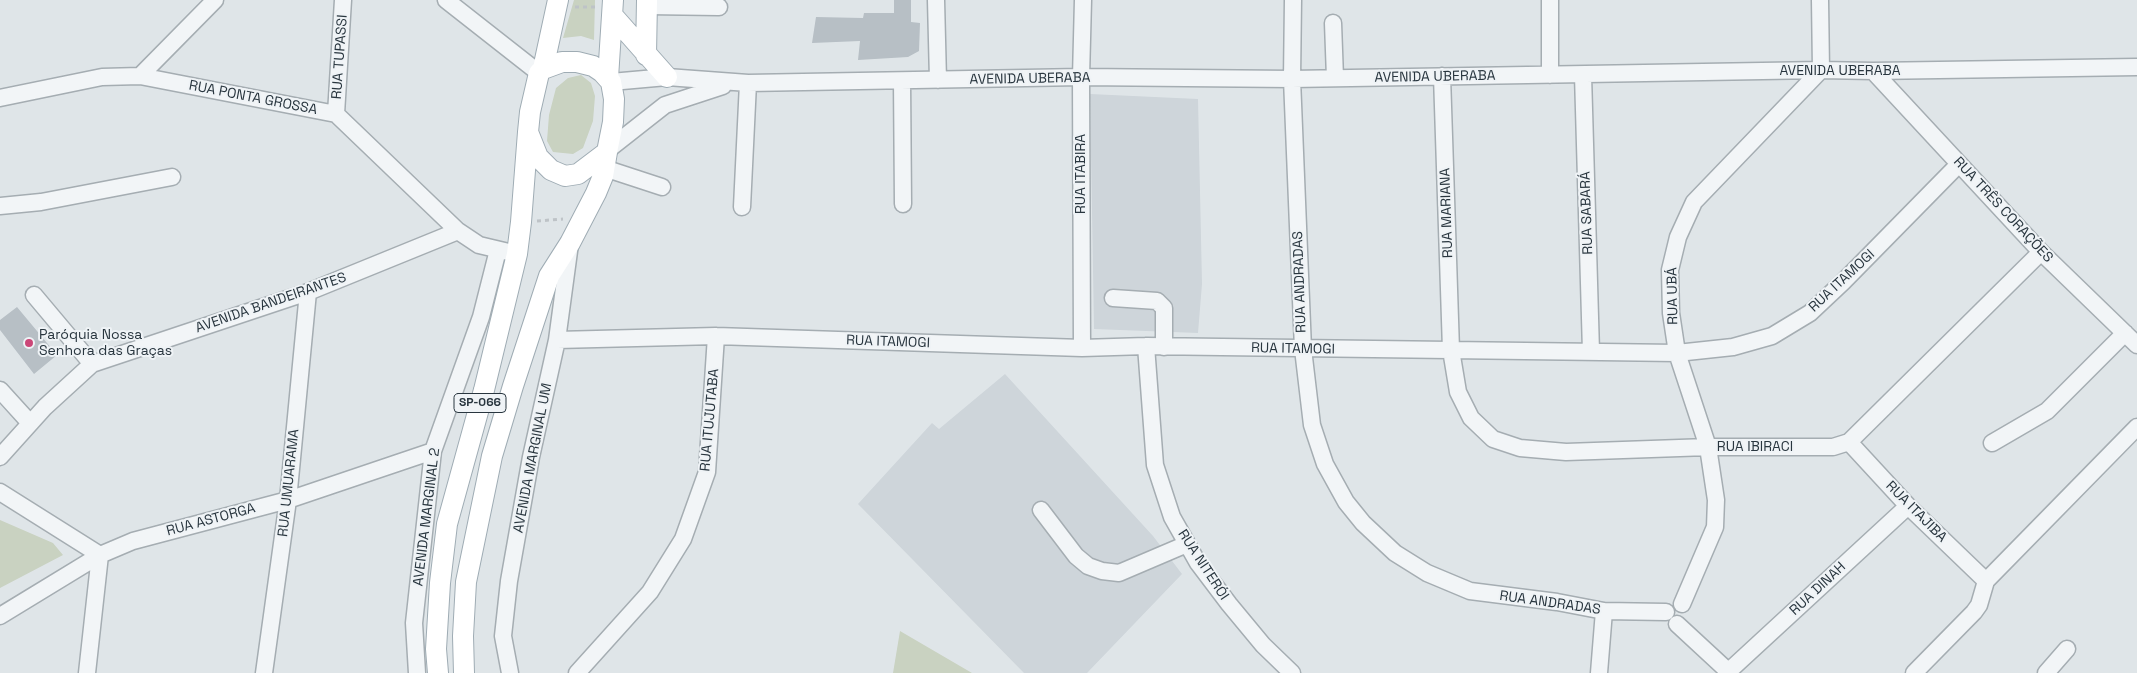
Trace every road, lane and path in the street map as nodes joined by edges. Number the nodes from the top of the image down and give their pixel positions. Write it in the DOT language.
graph roads {
  1 [pos="215,0"];
  2 [pos="343,0"];
  3 [pos="446,0"];
  4 [pos="936,0"];
  5 [pos="1083,0"];
  6 [pos="1293,0"];
  7 [pos="1550,0"];
  8 [pos="1820,0"];
  9 [pos="557,3"];
  10 [pos="647,3"];
  11 [pos="719,7"];
  12 [pos="613,8"];
  13 [pos="1332,23"];
  14 [pos="646,55"];
  15 [pos="2137,67"];
  16 [pos="1821,70"];
  17 [pos="541,71"];
  18 [pos="1873,71"];
  19 [pos="1550,75"];
  20 [pos="1583,75"];
  21 [pos="140,76"];
  22 [pos="1442,76"];
  23 [pos="667,77"];
  24 [pos="1080,77"];
  25 [pos="1334,78"];
  26 [pos="1292,79"];
  27 [pos="610,80"];
  28 [pos="938,80"];
  29 [pos="902,81"];
  30 [pos="741,83"];
  31 [pos="0,98"];
  32 [pos="336,114"];
  33 [pos="528,132"];
  34 [pos="607,156"];
  35 [pos="1959,164"];
  36 [pos="172,177"];
  37 [pos="662,187"];
  38 [pos="904,204"];
  39 [pos="0,206"];
  40 [pos="742,207"];
  41 [pos="584,217"];
  42 [pos="521,222"];
  43 [pos="458,231"];
  44 [pos="570,243"];
  45 [pos="507,252"];
  46 [pos="2041,252"];
  47 [pos="308,292"];
  48 [pos="34,295"];
  49 [pos="1113,298"];
  50 [pos="716,336"];
  51 [pos="2132,338"];
  52 [pos="557,340"];
  53 [pos="1146,346"];
  54 [pos="1164,347"];
  55 [pos="1082,348"];
  56 [pos="1303,349"];
  57 [pos="1451,350"];
  58 [pos="1591,352"];
  59 [pos="1677,353"];
  60 [pos="92,364"];
  61 [pos="0,390"];
  62 [pos="30,423"];
  63 [pos="2137,428"];
  64 [pos="1849,442"];
  65 [pos="1992,443"];
  66 [pos="1708,447"];
  67 [pos="433,451"];
  68 [pos="0,457"];
  69 [pos="0,492"];
  70 [pos="288,500"];
  71 [pos="1908,506"];
  72 [pos="1041,510"];
  73 [pos="1187,544"];
  74 [pos="100,555"];
  75 [pos="1986,581"];
  76 [pos="1604,611"];
  77 [pos="0,616"];
  78 [pos="1672,618"];
  79 [pos="2068,649"];
  80 [pos="1730,672"];
  81 [pos="87,673"];
  82 [pos="264,673"];
  83 [pos="417,673"];
  84 [pos="438,673"];
  85 [pos="464,673"];
  86 [pos="510,673"];
  87 [pos="577,673"];
  88 [pos="1292,673"];
  89 [pos="1599,673"];
  90 [pos="1914,673"];
  91 [pos="2046,673"];
  1 -- 21 [label="street"];
  2 -- 32 [label="street, RUA TUPASSI"];
  3 -- 17 [label="street"];
  4 -- 28 [label="street"];
  5 -- 24 [label="street, RUA ITABIRA"];
  6 -- 26 [label="street, RUA ANDRADAS"];
  7 -- 19 [label="street"];
  8 -- 16 [label="street"];
  9 -- 12 [label="path"];
  9 -- 17 [label="main road, SP-066"];
  10 -- 11 [label="street"];
  10 -- 14 [label="main road"];
  12 -- 14 [label="main road"];
  12 -- 27 [label="main road, SP-066"];
  13 -- 25 [label="street"];
  14 -- 23 [label="main road"];
  15 -- 18 [label="street, AVENIDA UBERABA"];
  16 -- 18 [label="street, AVENIDA UBERABA"];
  16 -- 20 [label="street, AVENIDA UBERABA"];
  16 -- 59 [label="street, RUA UBÁ"];
  17 -- 27 [label="main road"];
  17 -- 33 [label="main road, SP-066"];
  18 -- 35 [label="street, RUA TRÊS CORAÇÕES"];
  19 -- 20 [label="street, AVENIDA UBERABA"];
  19 -- 22 [label="street, AVENIDA UBERABA"];
  20 -- 58 [label="street, RUA SABARÁ"];
  21 -- 31 [label="street, RUA PONTA GROSSA"];
  21 -- 32 [label="street, RUA PONTA GROSSA"];
  22 -- 25 [label="street, AVENIDA UBERABA"];
  22 -- 57 [label="street, RUA MARIANA"];
  23 -- 27 [label="street, AVENIDA UBERABA"];
  23 -- 30 [label="street, AVENIDA UBERABA"];
  24 -- 26 [label="street, AVENIDA UBERABA"];
  24 -- 28 [label="street, AVENIDA UBERABA"];
  24 -- 55 [label="street, RUA ITABIRA"];
  25 -- 26 [label="street, AVENIDA UBERABA"];
  26 -- 56 [label="street, RUA ANDRADAS"];
  27 -- 34 [label="main road, SP-066"];
  28 -- 29 [label="street, AVENIDA UBERABA"];
  29 -- 30 [label="street, AVENIDA UBERABA"];
  29 -- 38 [label="street"];
  30 -- 34 [label="street, AVENIDA UBERABA"];
  30 -- 40 [label="street"];
  32 -- 43 [label="street, RUA PONTA GROSSA"];
  33 -- 34 [label="main road, SP-066"];
  33 -- 42 [label="main road, SP-066"];
  34 -- 37 [label="street"];
  34 -- 41 [label="main road, SP-066"];
  35 -- 46 [label="street, RUA TRÊS CORAÇÕES"];
  35 -- 59 [label="street, RUA ITAMOGI"];
  36 -- 39 [label="street"];
  41 -- 42 [label="path"];
  41 -- 44 [label="main road, SP-066"];
  42 -- 45 [label="main road, SP-066"];
  43 -- 45 [label="street, RUA PONTA GROSSA"];
  43 -- 47 [label="street, AVENIDA BANDEIRANTES"];
  44 -- 52 [label="street, AVENIDA MARGINAL UM"];
  44 -- 85 [label="main road, SP-066"];
  45 -- 67 [label="street, AVENIDA MARGINAL 2"];
  45 -- 84 [label="main road, SP-066"];
  46 -- 51 [label="street, RUA TRÊS CORAÇÕES"];
  46 -- 64 [label="street"];
  47 -- 60 [label="street, AVENIDA BANDEIRANTES"];
  47 -- 70 [label="street, RUA UMUARAMA"];
  48 -- 60 [label="street"];
  49 -- 54 [label="street"];
  50 -- 52 [label="street, RUA ITAMOGI"];
  50 -- 55 [label="street, RUA ITAMOGI"];
  50 -- 87 [label="street, RUA ITUJUTABA"];
  51 -- 65 [label="street"];
  52 -- 86 [label="street, AVENIDA MARGINAL UM"];
  53 -- 54 [label="street, RUA ITAMOGI"];
  53 -- 55 [label="street, RUA ITAMOGI"];
  53 -- 73 [label="street, RUA NITERÓI"];
  54 -- 56 [label="street, RUA ITAMOGI"];
  56 -- 57 [label="street, RUA ITAMOGI"];
  56 -- 76 [label="street, RUA ANDRADAS"];
  57 -- 58 [label="street, RUA ITAMOGI"];
  57 -- 66 [label="street, RUA IBIRACI"];
  58 -- 59 [label="street, RUA ITAMOGI"];
  59 -- 66 [label="street, RUA UBÁ"];
  60 -- 62 [label="street, AVENIDA BANDEIRANTES"];
  61 -- 62 [label="street"];
  62 -- 68 [label="street, AVENIDA BANDEIRANTES"];
  63 -- 75 [label="street"];
  64 -- 66 [label="street, RUA IBIRACI"];
  64 -- 71 [label="street, RUA ITAJIBA"];
  66 -- 78 [label="street, RUA UBÁ"];
  67 -- 70 [label="street, RUA ASTORGA"];
  67 -- 83 [label="street, AVENIDA MARGINAL 2"];
  69 -- 74 [label="street"];
  70 -- 74 [label="street, RUA ASTORGA"];
  70 -- 82 [label="street, RUA UMUARAMA"];
  71 -- 75 [label="street, RUA ITAJIBA"];
  71 -- 80 [label="street, RUA DINAH"];
  72 -- 73 [label="street"];
  73 -- 88 [label="street, RUA NITERÓI"];
  74 -- 77 [label="street, RUA ASTORGA"];
  74 -- 81 [label="street"];
  75 -- 90 [label="street"];
  76 -- 78 [label="street, RUA ANDRADAS"];
  76 -- 89 [label="street"];
  78 -- 80 [label="street"];
  79 -- 91 [label="street"];
}
